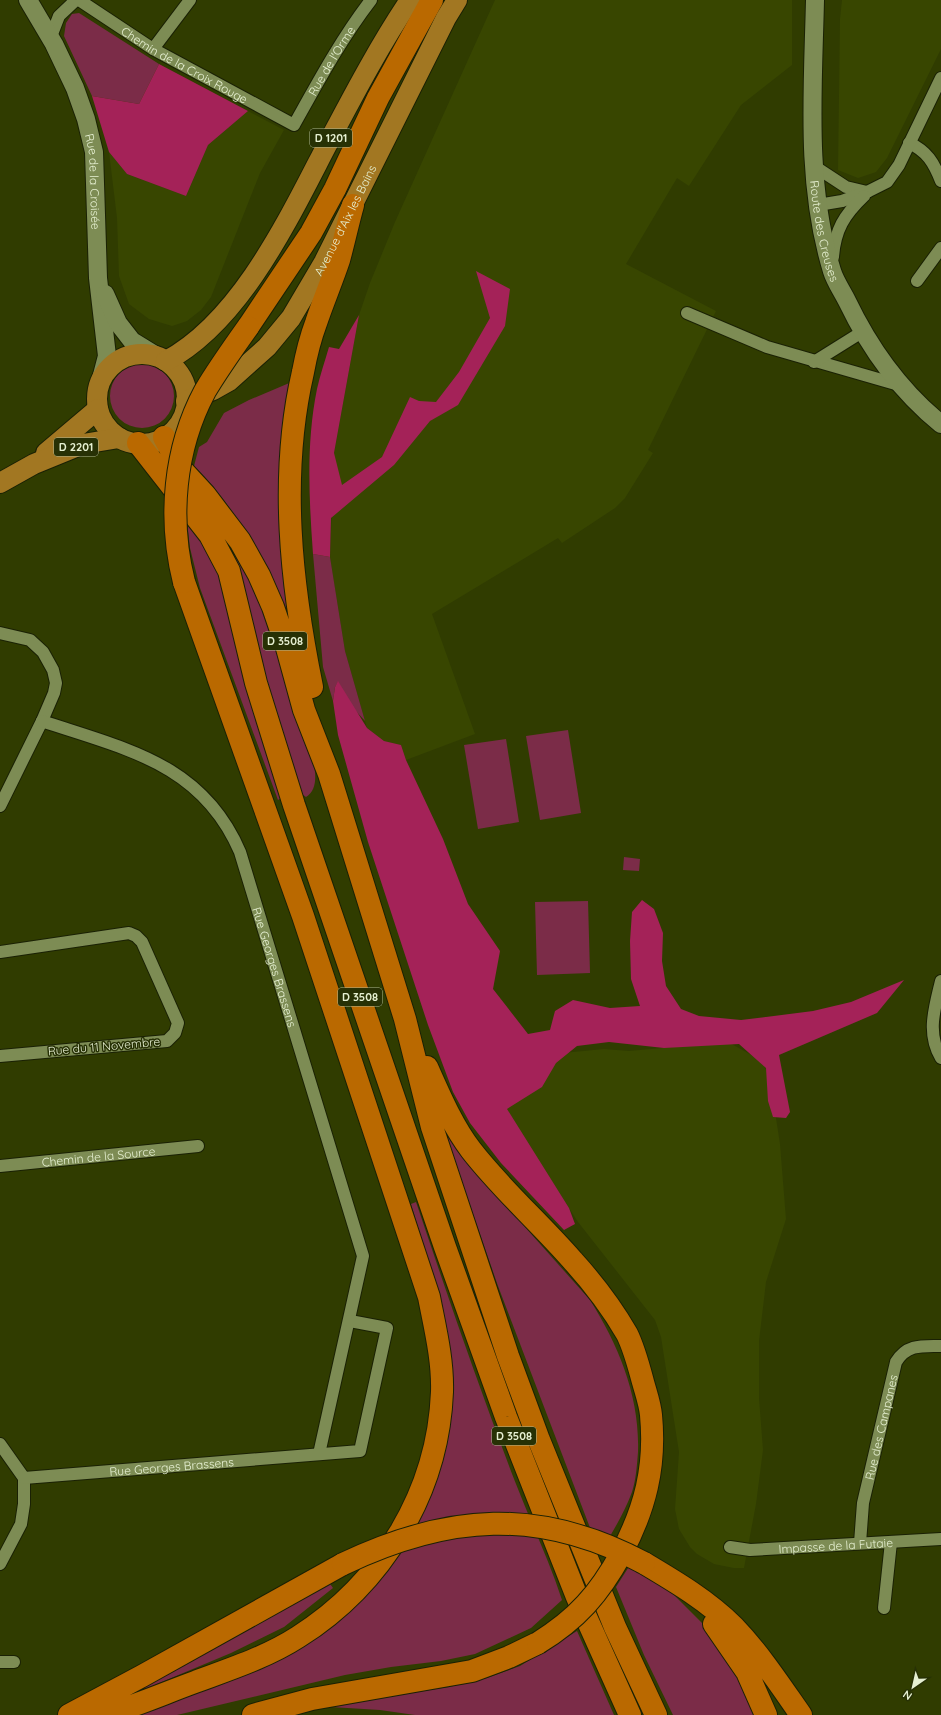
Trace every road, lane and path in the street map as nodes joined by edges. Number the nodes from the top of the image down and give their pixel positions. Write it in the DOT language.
graph roads {
  1 [pos="28,0"];
  2 [pos="40,0"];
  3 [pos="78,0"];
  4 [pos="190,0"];
  5 [pos="372,0"];
  6 [pos="410,0"];
  7 [pos="432,0"];
  8 [pos="457,0"];
  9 [pos="815,0"];
  10 [pos="53,39"];
  11 [pos="153,49"];
  12 [pos="941,78"];
  13 [pos="294,125"];
  14 [pos="910,143"];
  15 [pos="814,166"];
  16 [pos="941,181"];
  17 [pos="868,192"];
  18 [pos="353,205"];
  19 [pos="818,205"];
  20 [pos="941,248"];
  21 [pos="832,272"];
  22 [pos="98,278"];
  23 [pos="917,280"];
  24 [pos="687,313"];
  25 [pos="862,332"];
  26 [pos="162,359"];
  27 [pos="814,362"];
  28 [pos="101,379"];
  29 [pos="899,385"];
  30 [pos="186,401"];
  31 [pos="98,409"];
  32 [pos="941,424"];
  33 [pos="164,437"];
  34 [pos="129,441"];
  35 [pos="34,464"];
  36 [pos="0,483"];
  37 [pos="0,633"];
  38 [pos="42,721"];
  39 [pos="329,774"];
  40 [pos="294,805"];
  41 [pos="0,806"];
  42 [pos="0,952"];
  43 [pos="941,981"];
  44 [pos="939,995"];
  45 [pos="405,1019"];
  46 [pos="0,1056"];
  47 [pos="941,1058"];
  48 [pos="198,1146"];
  49 [pos="0,1166"];
  50 [pos="420,1272"];
  51 [pos="350,1320"];
  52 [pos="941,1346"];
  53 [pos="0,1444"];
  54 [pos="319,1454"];
  55 [pos="24,1478"];
  56 [pos="941,1539"];
  57 [pos="891,1542"];
  58 [pos="860,1543"];
  59 [pos="730,1547"];
  60 [pos="644,1563"];
  61 [pos="0,1564"];
  62 [pos="884,1608"];
  63 [pos="0,1662"];
  64 [pos="14,1662"];
  65 [pos="69,1715"];
  66 [pos="105,1715"];
  67 [pos="253,1715"];
  68 [pos="630,1715"];
  69 [pos="656,1715"];
  70 [pos="766,1715"];
  71 [pos="801,1715"];
  1 -- 10 [label="street"];
  2 -- 10 [label="street"];
  3 -- 10 [label="street"];
  3 -- 11 [label="street, Chemin de la Croix Rouge"];
  4 -- 11 [label="street"];
  5 -- 13 [label="street, Rue de l'Orme"];
  6 -- 26 [label="main road, D 1201"];
  7 -- 50 [label="highway, bridge"];
  8 -- 18 [label="main road, Avenue d'Aix les Bains"];
  9 -- 15 [label="street, Route des Creuses"];
  10 -- 22 [label="street, Rue de la Croisée"];
  11 -- 13 [label="street, Chemin de la Croix Rouge"];
  12 -- 14 [label="street"];
  14 -- 16 [label="street"];
  14 -- 17 [label="street"];
  15 -- 17 [label="street"];
  15 -- 19 [label="street, Route des Creuses"];
  17 -- 19 [label="street"];
  17 -- 21 [label="street"];
  18 -- 30 [label="main road, Avenue d'Aix les Bains"];
  18 -- 39 [label="highway"];
  19 -- 21 [label="street, Route des Creuses"];
  20 -- 23 [label="street"];
  21 -- 25 [label="street, Route des Creuses"];
  22 -- 26 [label="street, Rue de la Croisée"];
  22 -- 28 [label="street, Rue de la Croisée"];
  24 -- 27 [label="street"];
  25 -- 27 [label="street"];
  25 -- 29 [label="street, Route des Creuses"];
  26 -- 28 [label="main road"];
  26 -- 30 [label="main road"];
  27 -- 29 [label="street"];
  28 -- 31 [label="main road"];
  29 -- 32 [label="street, Route des Creuses"];
  30 -- 33 [label="main road"];
  31 -- 34 [label="main road"];
  31 -- 35 [label="main road, D 2201"];
  33 -- 34 [label="main road"];
  33 -- 39 [label="highway, D 3508"];
  34 -- 35 [label="main road, D 2201"];
  34 -- 40 [label="highway, D 3508"];
  35 -- 36 [label="main road, D 2201"];
  37 -- 38 [label="street"];
  38 -- 41 [label="street"];
  38 -- 51 [label="street, Rue Georges Brassens"];
  39 -- 45 [label="highway, D 3508"];
  40 -- 50 [label="highway"];
  40 -- 68 [label="highway, D 3508"];
  42 -- 46 [label="street, Rue du 11 Novembre"];
  43 -- 44 [label="street"];
  44 -- 47 [label="street"];
  45 -- 67 [label="highway, bridge"];
  45 -- 69 [label="highway, D 3508"];
  48 -- 49 [label="street, Chemin de la Source"];
  50 -- 66 [label="highway"];
  51 -- 54 [label="street, Rue Georges Brassens"];
  51 -- 54 [label="street, Rue Georges Brassens"];
  52 -- 58 [label="street, Rue des Campanes"];
  53 -- 55 [label="street"];
  54 -- 55 [label="street, Rue Georges Brassens"];
  55 -- 61 [label="street"];
  56 -- 57 [label="street, Impasse de la Futaie"];
  57 -- 58 [label="street, Impasse de la Futaie"];
  57 -- 62 [label="street"];
  58 -- 59 [label="street, Impasse de la Futaie"];
  60 -- 65 [label="highway, bridge"];
  60 -- 70 [label="highway"];
  60 -- 71 [label="highway"];
  63 -- 64 [label="street"];
}
